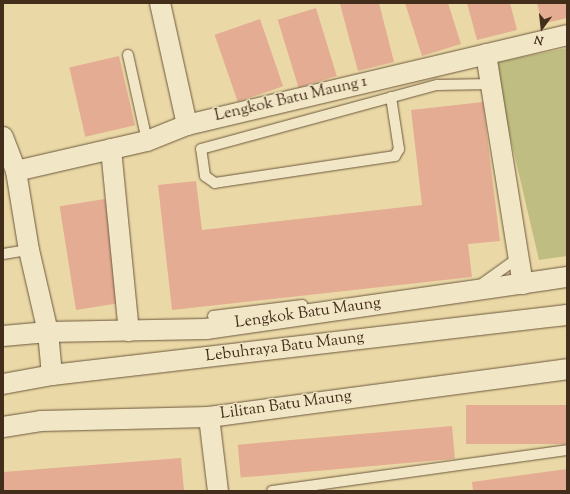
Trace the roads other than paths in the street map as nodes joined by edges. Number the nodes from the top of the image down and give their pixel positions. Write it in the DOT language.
graph roads {
  1 [pos="160,3"];
  2 [pos="567,35"];
  3 [pos="486,54"];
  4 [pos="128,55"];
  5 [pos="491,84"];
  6 [pos="391,97"];
  7 [pos="187,125"];
  8 [pos="3,137"];
  9 [pos="147,141"];
  10 [pos="111,149"];
  11 [pos="16,171"];
  12 [pos="29,250"];
  13 [pos="3,254"];
  14 [pos="518,258"];
  15 [pos="567,277"];
  16 [pos="523,284"];
  17 [pos="567,315"];
  18 [pos="213,316"];
  19 [pos="129,331"];
  20 [pos="48,332"];
  21 [pos="3,336"];
  22 [pos="567,369"];
  23 [pos="52,375"];
  24 [pos="3,384"];
  25 [pos="209,416"];
  26 [pos="3,427"];
  27 [pos="567,450"];
  28 [pos="218,491"];
  29 [pos="272,491"];
  1 -- 7 [label="street"];
  2 -- 3 [label="street, Lengkok Batu Maung 1"];
  3 -- 5 [label="street"];
  3 -- 7 [label="street, Lengkok Batu Maung 1"];
  4 -- 9 [label="lane"];
  5 -- 6 [label="lane"];
  5 -- 14 [label="street"];
  6 -- 6 [label="lane"];
  7 -- 9 [label="street, Lengkok Batu Maung 1"];
  8 -- 11 [label="street"];
  9 -- 10 [label="street, Lengkok Batu Maung 1"];
  10 -- 11 [label="street, Lengkok Batu Maung 1"];
  10 -- 19 [label="street"];
  11 -- 12 [label="street"];
  12 -- 13 [label="lane"];
  12 -- 20 [label="street"];
  14 -- 16 [label="street"];
  14 -- 18 [label="lane"];
  15 -- 16 [label="street, Lengkok Batu Maung"];
  16 -- 19 [label="street, Lengkok Batu Maung"];
  17 -- 23 [label="street, Lebuhraya Batu Maung"];
  19 -- 20 [label="street, Lengkok Batu Maung"];
  20 -- 21 [label="street, Lengkok Batu Maung"];
  20 -- 23 [label="street"];
  22 -- 25 [label="street, Lilitan Batu Maung"];
  23 -- 24 [label="street, Lebuhraya Batu Maung"];
  25 -- 26 [label="street, Lilitan Batu Maung"];
  25 -- 28 [label="street"];
  27 -- 29 [label="lane"];
}
